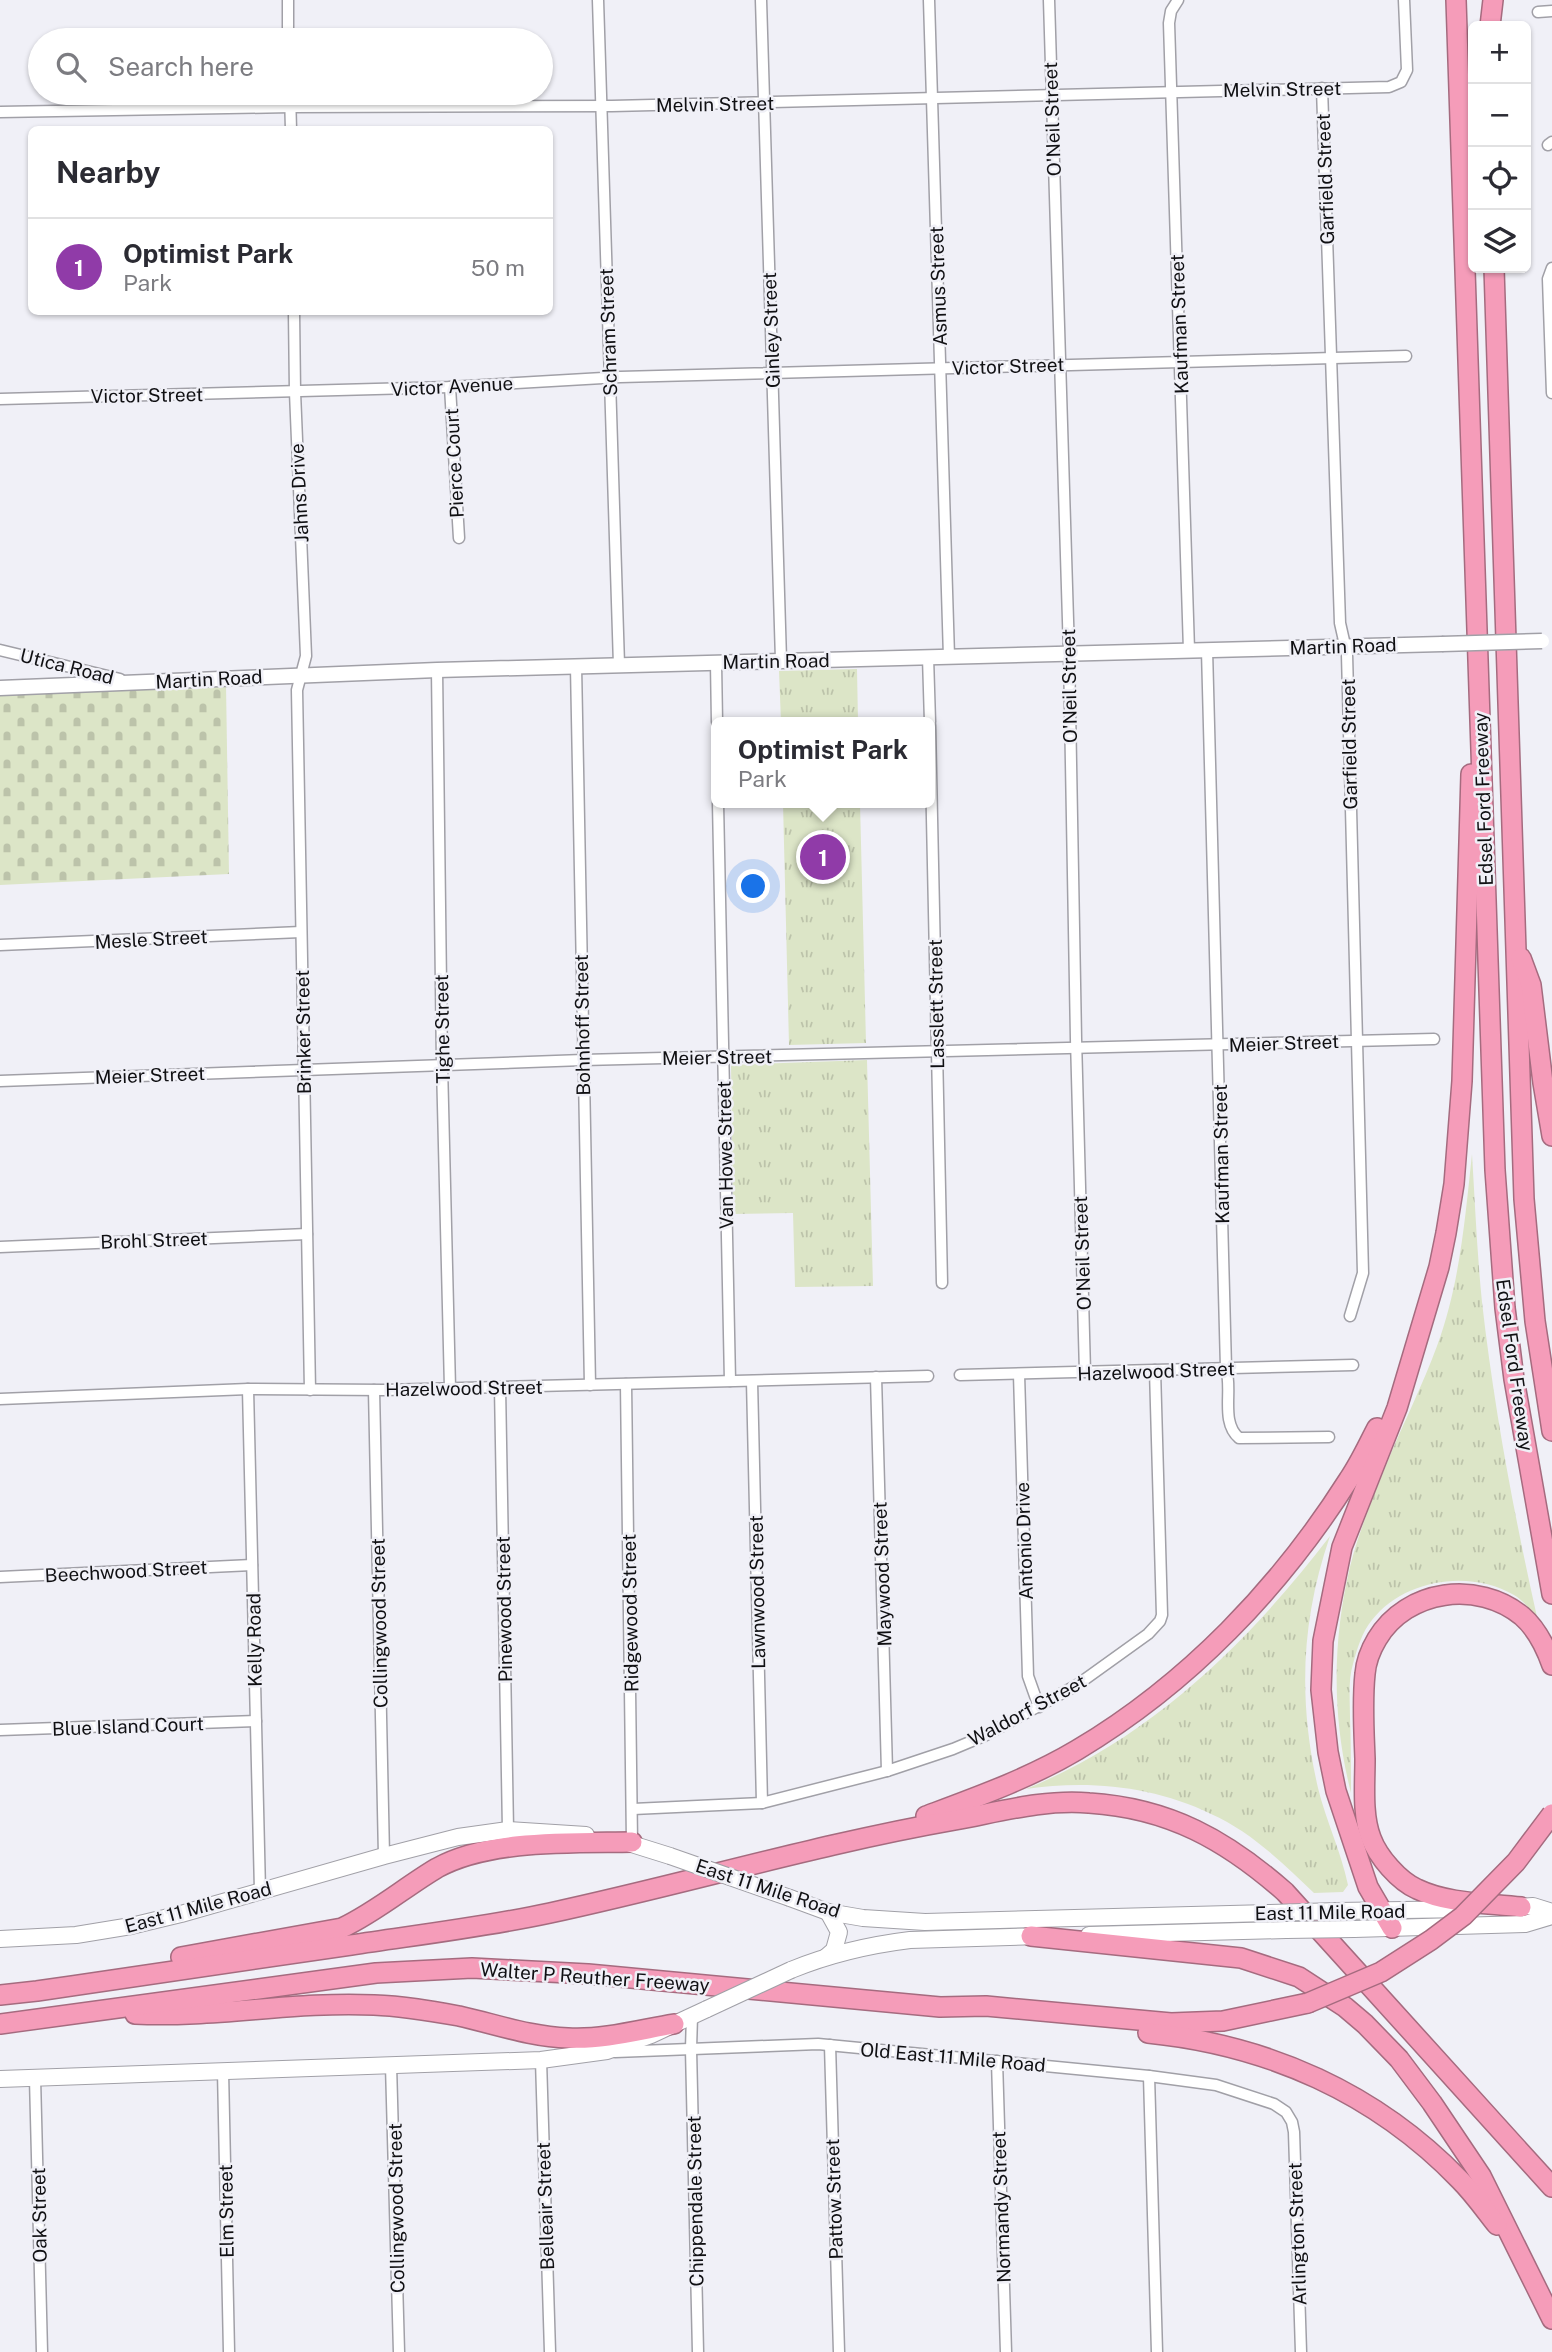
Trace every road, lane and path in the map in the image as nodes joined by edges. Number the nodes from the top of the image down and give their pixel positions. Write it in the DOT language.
graph roads {
  1 [pos="288,0"];
  2 [pos="597,0"];
  3 [pos="761,0"];
  4 [pos="929,0"];
  5 [pos="1049,0"];
  6 [pos="1178,0"];
  7 [pos="1456,0"];
  8 [pos="1485,0"];
  9 [pos="1493,0"];
  10 [pos="1404,2"];
  11 [pos="1552,11"];
  12 [pos="1538,12"];
  13 [pos="1487,21"];
  14 [pos="1489,21"];
  15 [pos="288,28"];
  16 [pos="1322,88"];
  17 [pos="1171,92"];
  18 [pos="1052,95"];
  19 [pos="932,98"];
  20 [pos="764,102"];
  21 [pos="601,106"];
  22 [pos="291,107"];
  23 [pos="0,112"];
  24 [pos="291,126"];
  25 [pos="1552,268"];
  26 [pos="1494,273"];
  27 [pos="293,315"];
  28 [pos="1406,356"];
  29 [pos="1331,358"];
  30 [pos="1181,362"];
  31 [pos="1059,364"];
  32 [pos="940,368"];
  33 [pos="773,372"];
  34 [pos="610,377"];
  35 [pos="450,387"];
  36 [pos="295,392"];
  37 [pos="1552,393"];
  38 [pos="0,399"];
  39 [pos="459,538"];
  40 [pos="1547,640"];
  41 [pos="1346,646"];
  42 [pos="0,650"];
  43 [pos="1189,650"];
  44 [pos="1207,650"];
  45 [pos="1069,653"];
  46 [pos="928,657"];
  47 [pos="949,657"];
  48 [pos="781,660"];
  49 [pos="716,663"];
  50 [pos="619,665"];
  51 [pos="576,666"];
  52 [pos="436,670"];
  53 [pos="302,674"];
  54 [pos="133,682"];
  55 [pos="1479,682"];
  56 [pos="0,688"];
  57 [pos="717,717"];
  58 [pos="930,717"];
  59 [pos="719,808"];
  60 [pos="932,808"];
  61 [pos="301,932"];
  62 [pos="1515,943"];
  63 [pos="0,945"];
  64 [pos="1434,1039"];
  65 [pos="1357,1040"];
  66 [pos="1218,1045"];
  67 [pos="1076,1049"];
  68 [pos="938,1052"];
  69 [pos="723,1057"];
  70 [pos="583,1060"];
  71 [pos="442,1065"];
  72 [pos="304,1069"];
  73 [pos="0,1081"];
  74 [pos="1552,1136"];
  75 [pos="307,1234"];
  76 [pos="0,1247"];
  77 [pos="942,1283"];
  78 [pos="1350,1316"];
  79 [pos="1422,1328"];
  80 [pos="1353,1365"];
  81 [pos="1226,1368"];
  82 [pos="1155,1370"];
  83 [pos="1085,1372"];
  84 [pos="1019,1374"];
  85 [pos="960,1375"];
  86 [pos="928,1376"];
  87 [pos="876,1377"];
  88 [pos="730,1381"];
  89 [pos="752,1381"];
  90 [pos="626,1384"];
  91 [pos="590,1385"];
  92 [pos="500,1387"];
  93 [pos="450,1388"];
  94 [pos="248,1389"];
  95 [pos="310,1390"];
  96 [pos="374,1390"];
  97 [pos="0,1399"];
  98 [pos="1552,1431"];
  99 [pos="1329,1437"];
  100 [pos="252,1565"];
  101 [pos="0,1577"];
  102 [pos="1552,1594"];
  103 [pos="1552,1665"];
  104 [pos="1039,1706"];
  105 [pos="256,1721"];
  106 [pos="0,1730"];
  107 [pos="887,1771"];
  108 [pos="762,1803"];
  109 [pos="633,1809"];
  110 [pos="1552,1814"];
  111 [pos="508,1830"];
  112 [pos="881,1833"];
  113 [pos="632,1842"];
  114 [pos="384,1856"];
  115 [pos="260,1891"];
  116 [pos="1521,1907"];
  117 [pos="1382,1910"];
  118 [pos="828,1912"];
  119 [pos="1552,1914"];
  120 [pos="1392,1928"];
  121 [pos="1031,1937"];
  122 [pos="0,1940"];
  123 [pos="826,1957"];
  124 [pos="99,1982"];
  125 [pos="0,1995"];
  126 [pos="940,2007"];
  127 [pos="699,2012"];
  128 [pos="92,2013"];
  129 [pos="0,2024"];
  130 [pos="674,2024"];
  131 [pos="830,2045"];
  132 [pos="691,2049"];
  133 [pos="607,2051"];
  134 [pos="541,2060"];
  135 [pos="997,2062"];
  136 [pos="391,2065"];
  137 [pos="223,2071"];
  138 [pos="1149,2076"];
  139 [pos="35,2078"];
  140 [pos="0,2079"];
  141 [pos="1289,2117"];
  142 [pos="1552,2187"];
  143 [pos="1536,2285"];
  144 [pos="1552,2319"];
  145 [pos="42,2352"];
  146 [pos="229,2352"];
  147 [pos="399,2352"];
  148 [pos="550,2352"];
  149 [pos="698,2352"];
  150 [pos="839,2352"];
  151 [pos="1006,2352"];
  152 [pos="1157,2352"];
  153 [pos="1301,2352"];
  1 -- 15 [label="street"];
  2 -- 21 [label="street, Schram Street"];
  3 -- 20 [label="street, Ginley Street"];
  4 -- 19 [label="street, Asmus Street"];
  5 -- 18 [label="street, O'Neil Street"];
  6 -- 17 [label="street, Kaufman Street"];
  7 -- 55 [label="highway, Edsel Ford Freeway"];
  8 -- 13 [label="highway"];
  9 -- 14 [label="highway"];
  10 -- 16 [label="street, Melvin Street"];
  11 -- 12 [label="street"];
  16 -- 17 [label="street, Melvin Street"];
  16 -- 29 [label="street, Garfield Street"];
  17 -- 18 [label="street, Melvin Street"];
  17 -- 30 [label="street, Kaufman Street"];
  18 -- 19 [label="street, Melvin Street"];
  18 -- 31 [label="street, O'Neil Street"];
  19 -- 20 [label="street, Melvin Street"];
  19 -- 32 [label="street, Asmus Street"];
  20 -- 21 [label="street, Melvin Street"];
  20 -- 33 [label="street, Ginley Street"];
  21 -- 22 [label="street, Melvin Street"];
  21 -- 34 [label="street, Schram Street"];
  22 -- 23 [label="street, Melvin Street"];
  22 -- 24 [label="street"];
  25 -- 37 [label="street"];
  26 -- 62 [label="highway, Edsel Ford Freeway"];
  27 -- 36 [label="street, Jahns Drive"];
  28 -- 29 [label="street, Victor Street"];
  29 -- 30 [label="street, Victor Street"];
  29 -- 41 [label="street, Garfield Street"];
  30 -- 31 [label="street, Victor Street"];
  30 -- 43 [label="street, Kaufman Street"];
  31 -- 32 [label="street, Victor Street"];
  31 -- 45 [label="street, O'Neil Street"];
  32 -- 33 [label="street, Victor Street"];
  32 -- 47 [label="street, Asmus Street"];
  33 -- 34 [label="street, Victor Street"];
  33 -- 48 [label="street, Ginley Street"];
  34 -- 35 [label="street, Victor Avenue"];
  34 -- 50 [label="street, Schram Street"];
  35 -- 36 [label="street, Victor Avenue"];
  35 -- 39 [label="street, Pierce Court"];
  36 -- 38 [label="street, Victor Street"];
  36 -- 53 [label="street, Jahns Drive"];
  40 -- 41 [label="street, Martin Road, bridge"];
  41 -- 44 [label="street, Martin Road"];
  41 -- 65 [label="street, Garfield Street"];
  42 -- 54 [label="street, Utica Road"];
  43 -- 44 [label="street, Martin Road"];
  43 -- 45 [label="street, Martin Road"];
  44 -- 66 [label="street, Kaufman Street"];
  45 -- 47 [label="street, Martin Road"];
  45 -- 67 [label="street, O'Neil Street"];
  46 -- 47 [label="street, Martin Road"];
  46 -- 48 [label="street, Martin Road"];
  46 -- 58 [label="street, Lasslett Street"];
  48 -- 49 [label="street, Martin Road"];
  49 -- 50 [label="street, Martin Road"];
  49 -- 57 [label="street"];
  50 -- 51 [label="street, Martin Road"];
  51 -- 52 [label="street, Martin Road"];
  51 -- 70 [label="street, Bohnhoff Street"];
  52 -- 53 [label="street, Martin Road"];
  52 -- 71 [label="street, Tighe Street"];
  53 -- 54 [label="street, Martin Road"];
  53 -- 61 [label="street, Brinker Street"];
  54 -- 56 [label="street, Martin Road"];
  55 -- 79 [label="highway"];
  55 -- 102 [label="highway, Edsel Ford Freeway"];
  59 -- 69 [label="street, Van Howe Street"];
  60 -- 68 [label="street, Lasslett Street"];
  61 -- 63 [label="street, Mesle Street"];
  61 -- 72 [label="street, Brinker Street"];
  62 -- 74 [label="highway"];
  62 -- 98 [label="highway, Edsel Ford Freeway"];
  64 -- 65 [label="street, Meier Street"];
  65 -- 66 [label="street, Meier Street"];
  65 -- 78 [label="street, Garfield Street"];
  66 -- 67 [label="street, Meier Street"];
  66 -- 81 [label="street, Kaufman Street"];
  67 -- 68 [label="street, Meier Street"];
  67 -- 83 [label="street, O'Neil Street"];
  68 -- 69 [label="street, Meier Street"];
  68 -- 77 [label="street, Lasslett Street"];
  69 -- 70 [label="street, Meier Street"];
  69 -- 88 [label="street, Van Howe Street"];
  70 -- 71 [label="street, Meier Street"];
  70 -- 91 [label="street, Bohnhoff Street"];
  71 -- 72 [label="street, Meier Street"];
  71 -- 93 [label="street, Tighe Street"];
  72 -- 73 [label="street, Meier Street"];
  72 -- 75 [label="street, Brinker Street"];
  75 -- 76 [label="street, Brohl Street"];
  75 -- 95 [label="street, Brinker Street"];
  79 -- 112 [label="highway"];
  79 -- 117 [label="highway"];
  80 -- 81 [label="street, Hazelwood Street"];
  81 -- 82 [label="street, Hazelwood Street"];
  81 -- 99 [label="street, Kaufman Street"];
  82 -- 83 [label="street, Hazelwood Street"];
  82 -- 104 [label="street, Waldorf Street"];
  83 -- 84 [label="street, Hazelwood Street"];
  84 -- 85 [label="street, Hazelwood Street"];
  84 -- 104 [label="street, Antonio Drive"];
  86 -- 87 [label="street, Hazelwood Street"];
  87 -- 89 [label="street, Hazelwood Street"];
  87 -- 107 [label="street, Maywood Street"];
  88 -- 89 [label="street, Hazelwood Street"];
  88 -- 90 [label="street, Hazelwood Street"];
  89 -- 108 [label="street, Lawnwood Street"];
  90 -- 91 [label="street, Hazelwood Street"];
  90 -- 109 [label="street, Ridgewood Street"];
  91 -- 92 [label="street, Hazelwood Street"];
  92 -- 93 [label="street, Hazelwood Street"];
  92 -- 111 [label="street, Pinewood Street"];
  93 -- 96 [label="street, Hazelwood Street"];
  94 -- 95 [label="street, Hazelwood Street"];
  94 -- 97 [label="street, Hazelwood Street"];
  94 -- 100 [label="street, Kelly Road"];
  95 -- 96 [label="street, Hazelwood Street"];
  96 -- 114 [label="street, Collingwood Street"];
  100 -- 101 [label="street, Beechwood Street"];
  100 -- 105 [label="street, Kelly Road"];
  103 -- 116 [label="highway"];
  104 -- 107 [label="street, Waldorf Street"];
  105 -- 106 [label="street, Blue Island Court"];
  105 -- 115 [label="street, Kelly Road"];
  107 -- 108 [label="street, Waldorf Street"];
  108 -- 109 [label="street, Waldorf Street"];
  109 -- 113 [label="street, Ridgewood Street"];
  110 -- 126 [label="highway, bridge"];
  111 -- 113 [label="main road, East 11 Mile Road"];
  111 -- 114 [label="main road, East 11 Mile Road"];
  112 -- 124 [label="highway"];
  112 -- 142 [label="highway"];
  113 -- 118 [label="main road, East 11 Mile Road, bridge"];
  113 -- 124 [label="highway"];
  114 -- 115 [label="main road, East 11 Mile Road"];
  115 -- 122 [label="main road, East 11 Mile Road"];
  116 -- 117 [label="main road, East 11 Mile Road"];
  116 -- 119 [label="main road, East 11 Mile Road"];
  117 -- 118 [label="main road, East 11 Mile Road, bridge"];
  117 -- 120 [label="highway"];
  118 -- 123 [label="main road"];
  119 -- 120 [label="main road, East 11 Mile Road"];
  120 -- 121 [label="main road, East 11 Mile Road, bridge"];
  121 -- 123 [label="main road, East 11 Mile Road"];
  121 -- 143 [label="highway"];
  123 -- 127 [label="main road, East 11 Mile Road, bridge"];
  124 -- 125 [label="highway"];
  126 -- 128 [label="highway, Walter P Reuther Freeway"];
  126 -- 143 [label="highway"];
  127 -- 130 [label="main road, East 11 Mile Road"];
  127 -- 132 [label="street, Chippendale Street"];
  128 -- 129 [label="highway, Walter P Reuther Freeway"];
  128 -- 130 [label="highway"];
  130 -- 133 [label="main road, East 11 Mile Road"];
  131 -- 132 [label="street, Old East 11 Mile Road"];
  131 -- 135 [label="street, Old East 11 Mile Road"];
  131 -- 150 [label="street, Pattow Street"];
  132 -- 133 [label="street, Old East 11 Mile Road"];
  132 -- 149 [label="street, Chippendale Street"];
  133 -- 134 [label="main road, East 11 Mile Road"];
  134 -- 136 [label="main road, East 11 Mile Road"];
  134 -- 148 [label="street, Belleair Street"];
  135 -- 138 [label="street, Old East 11 Mile Road"];
  135 -- 151 [label="street, Normandy Street"];
  136 -- 137 [label="main road, East 11 Mile Road"];
  136 -- 147 [label="street, Collingwood Street"];
  137 -- 139 [label="main road, East 11 Mile Road"];
  137 -- 146 [label="street, Elm Street"];
  138 -- 141 [label="street, Old East 11 Mile Road"];
  138 -- 152 [label="street"];
  139 -- 140 [label="main road, East 11 Mile Road"];
  139 -- 145 [label="street, Oak Street"];
  141 -- 153 [label="street, Arlington Street"];
  143 -- 144 [label="highway"];
}
